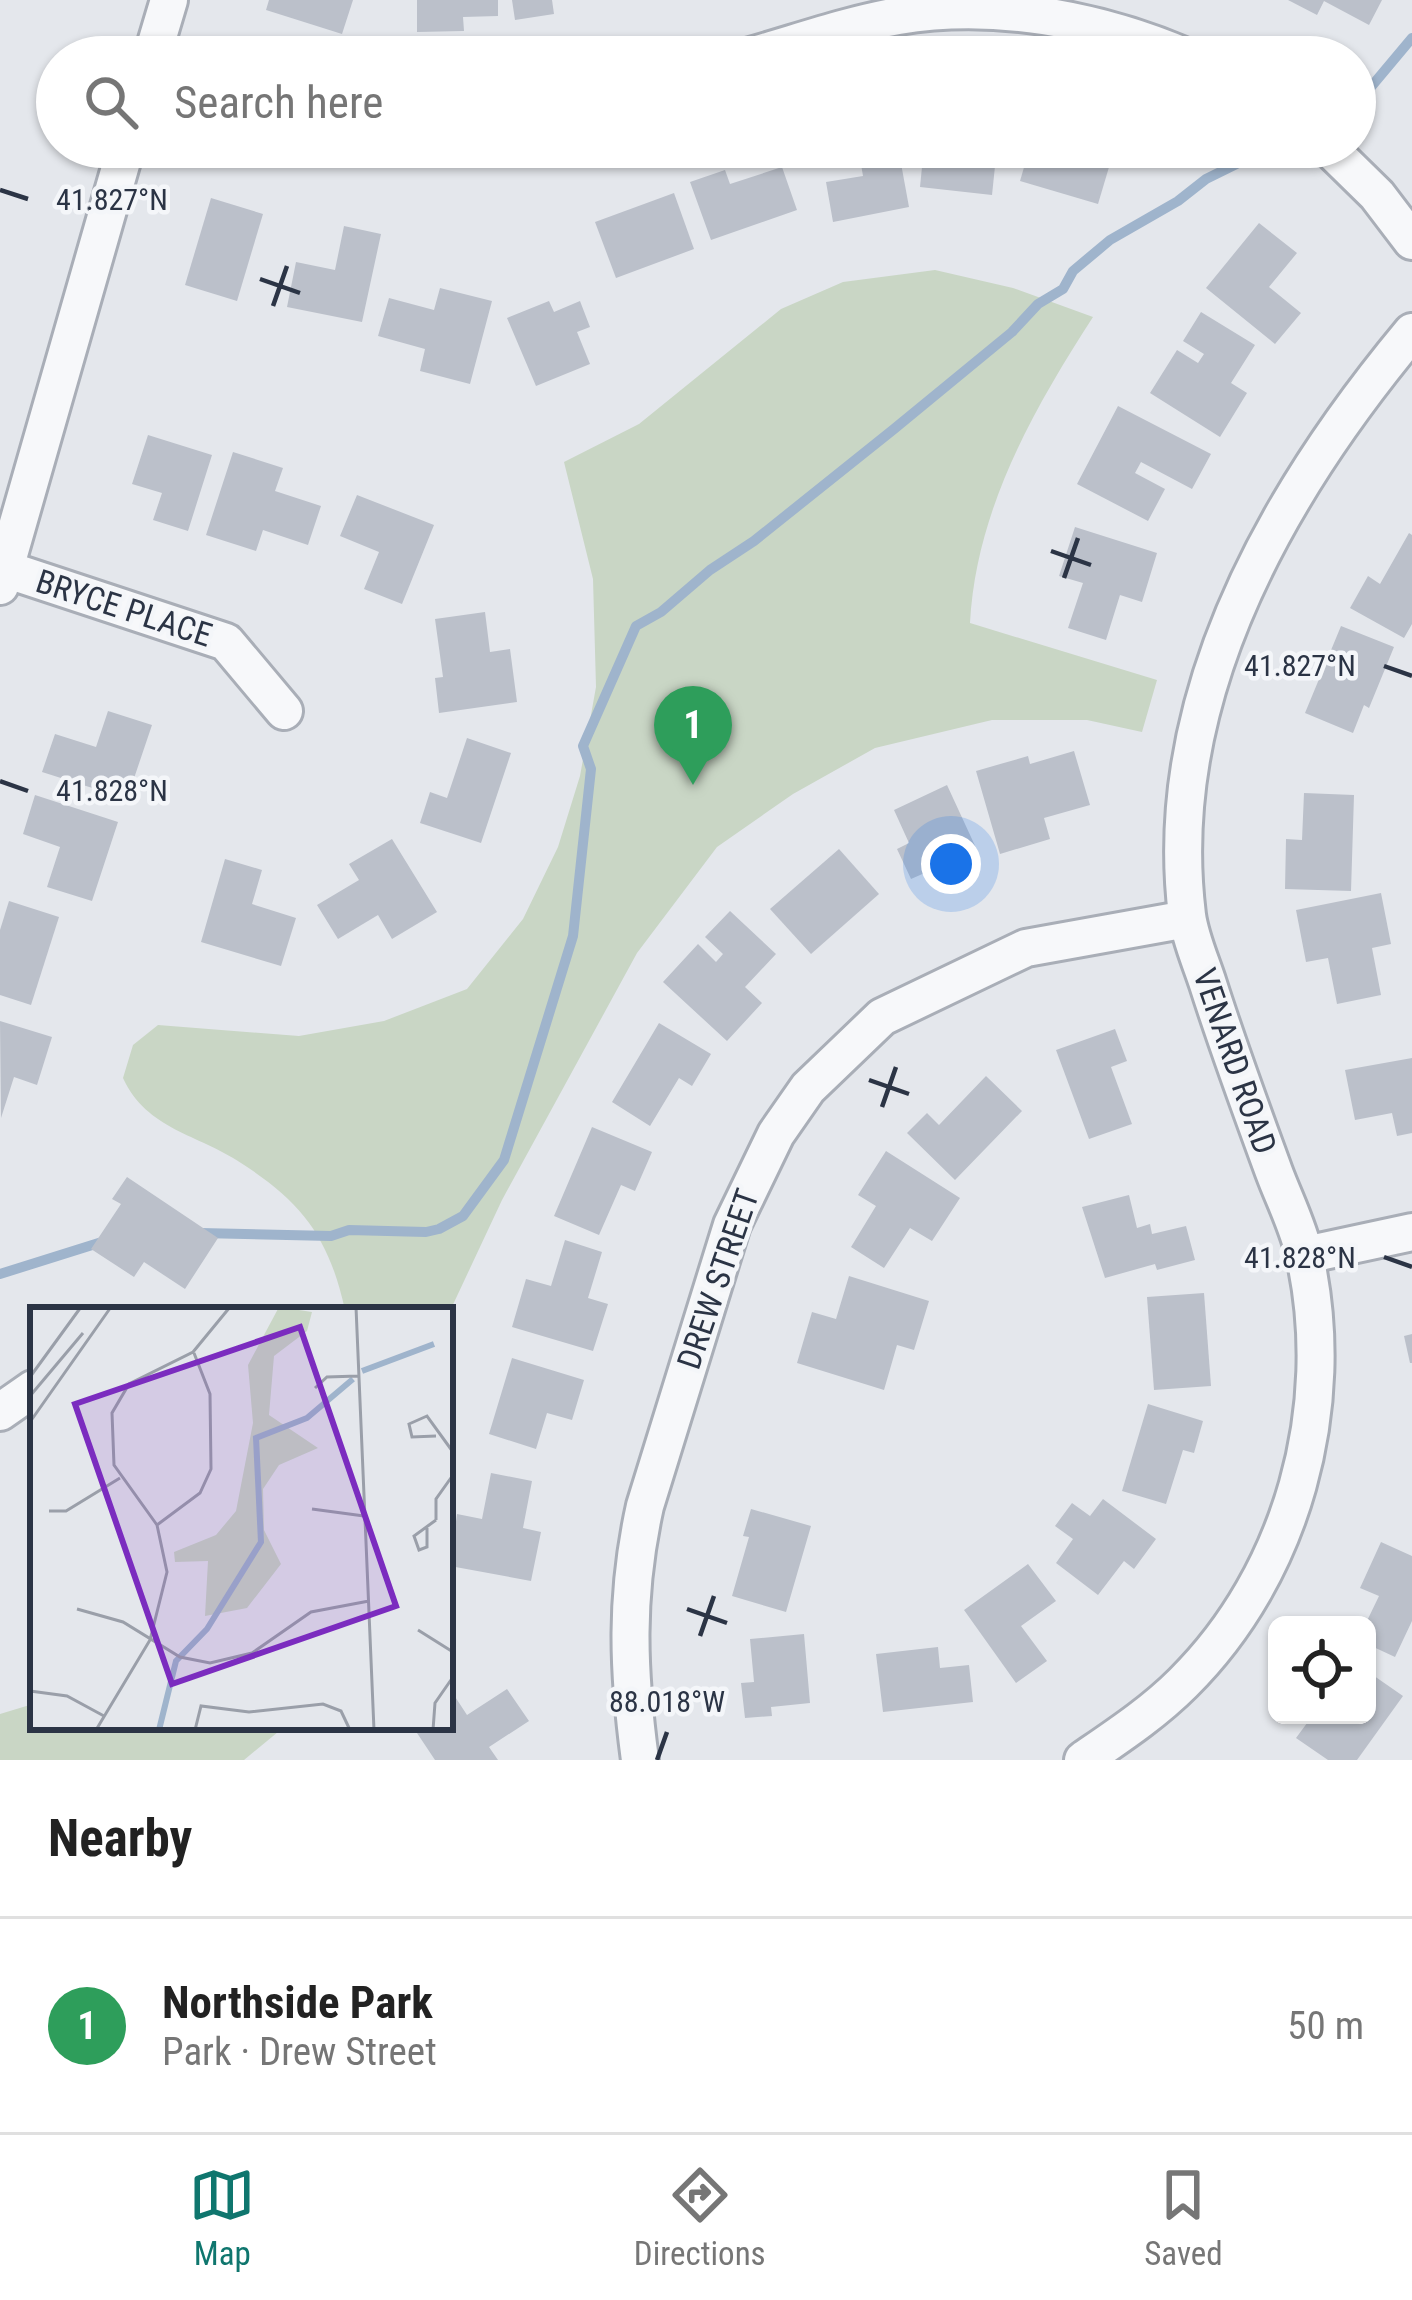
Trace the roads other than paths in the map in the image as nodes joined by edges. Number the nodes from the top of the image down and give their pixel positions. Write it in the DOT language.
graph roads {
  1 [pos="169,0"];
  2 [pos="158,36"];
  3 [pos="819,36"];
  4 [pos="1124,36"];
  5 [pos="120,168"];
  6 [pos="1349,168"];
  7 [pos="1412,241"];
  8 [pos="1412,332"];
  9 [pos="3,578"];
  10 [pos="284,711"];
  11 [pos="1187,920"];
  12 [pos="1412,1232"];
  13 [pos="1305,1255"];
  14 [pos="30,1391"];
  15 [pos="0,1412"];
  16 [pos="640,1760"];
  17 [pos="1083,1760"];
  1 -- 2 [label="street"];
  3 -- 4 [label="street"];
  5 -- 9 [label="street"];
  6 -- 7 [label="street"];
  8 -- 11 [label="street, VENARD ROAD"];
  9 -- 10 [label="street, BRYCE PLACE"];
  11 -- 13 [label="street, VENARD ROAD"];
  11 -- 16 [label="street, DREW STREET"];
  12 -- 13 [label="street"];
  13 -- 17 [label="street, VENARD ROAD"];
  14 -- 15 [label="street"];
}
